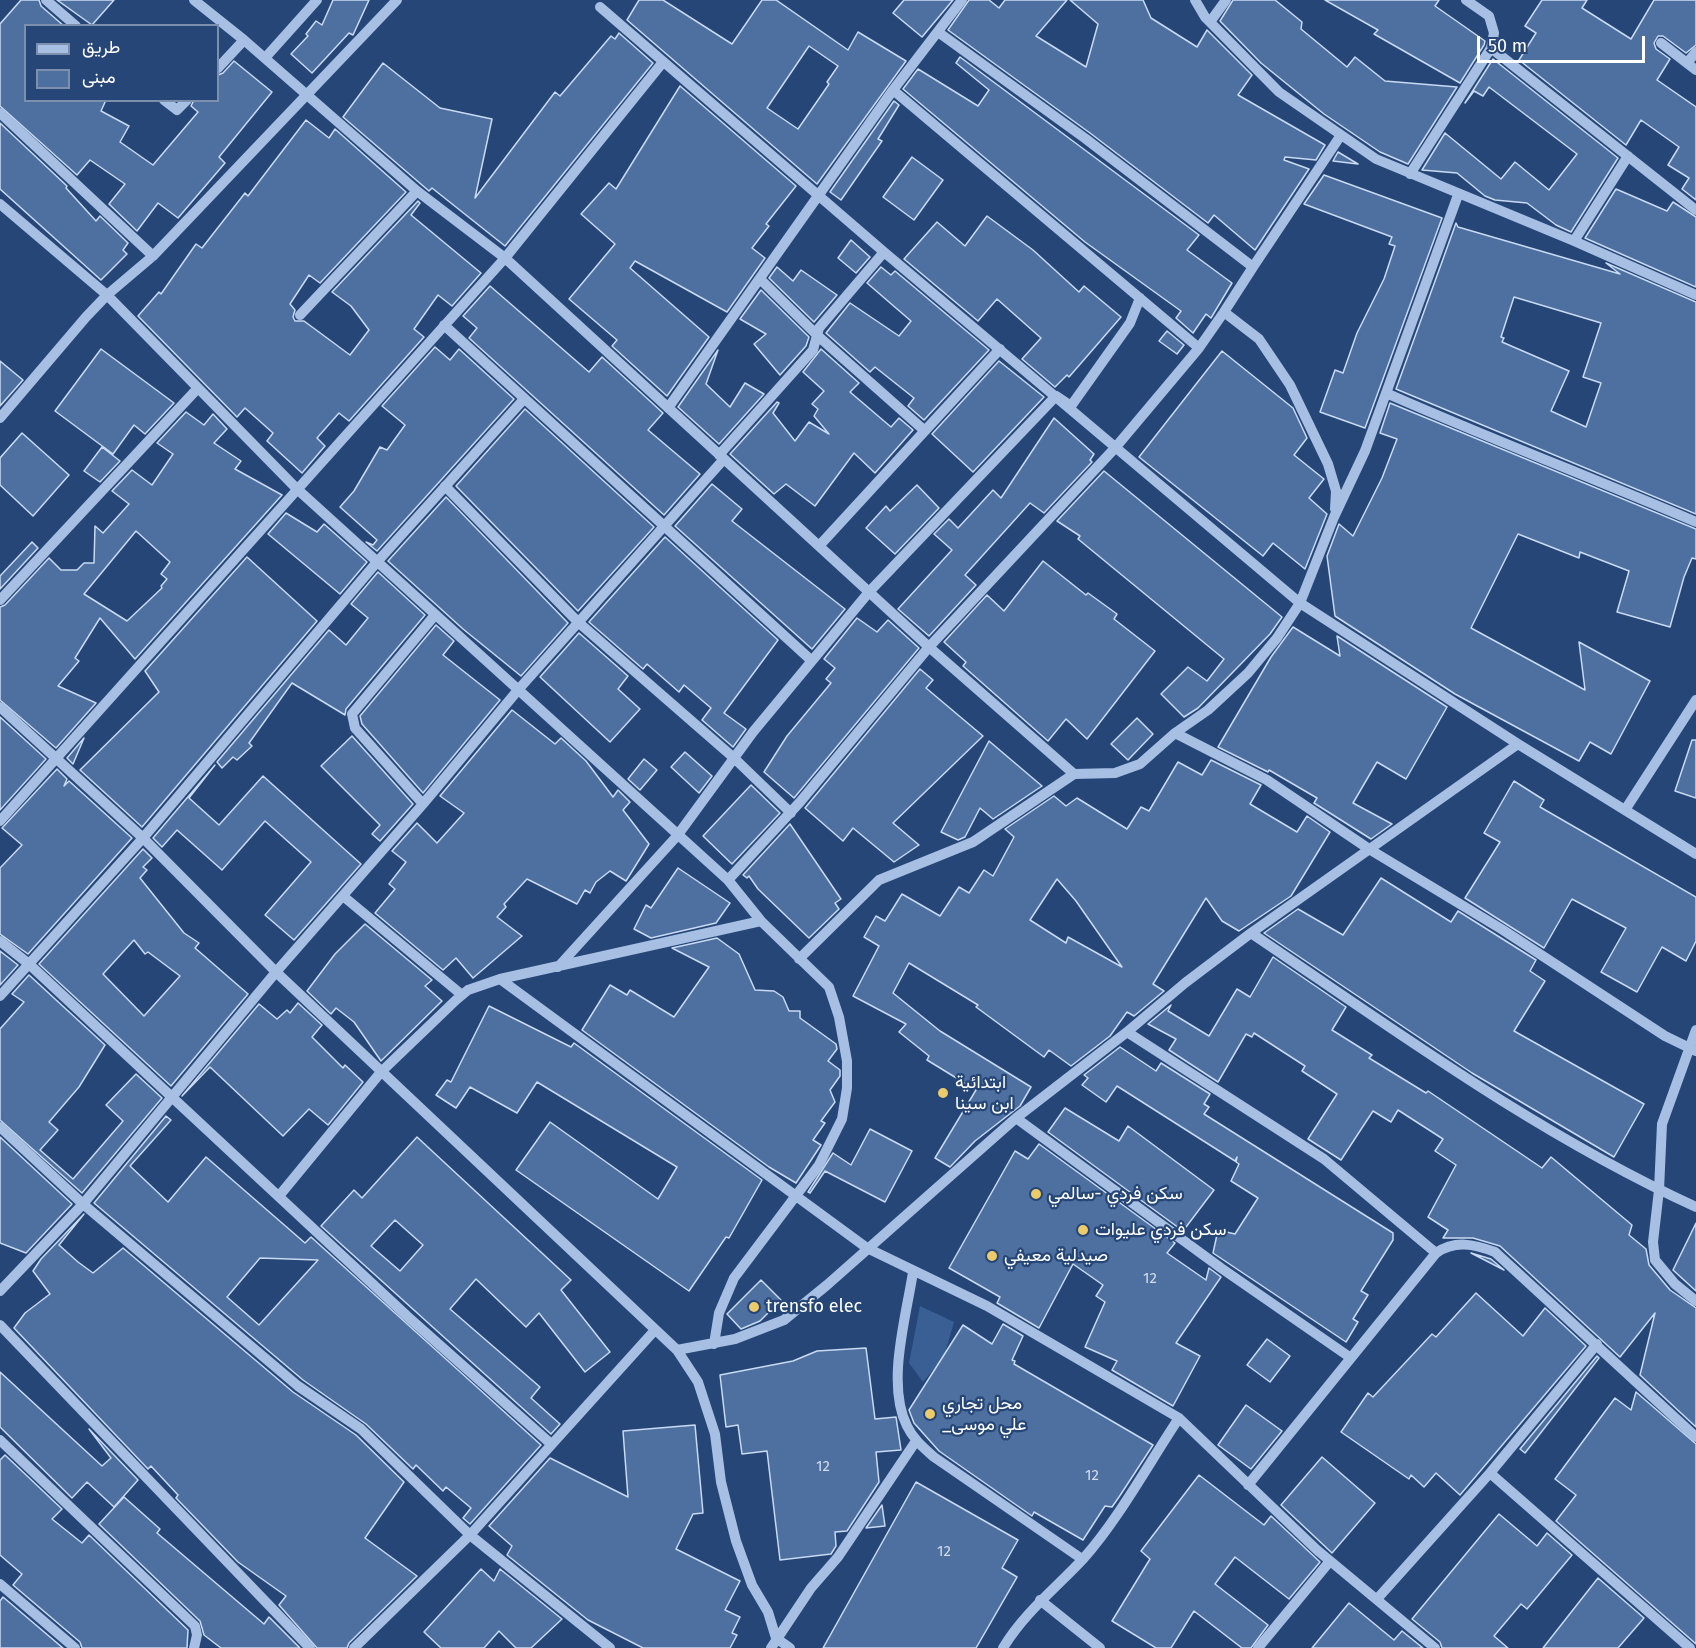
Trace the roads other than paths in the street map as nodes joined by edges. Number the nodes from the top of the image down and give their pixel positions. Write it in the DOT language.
graph roads {
  1 [pos="46,0"];
  2 [pos="194,0"];
  3 [pos="317,0"];
  4 [pos="397,0"];
  5 [pos="962,0"];
  6 [pos="1195,0"];
  7 [pos="1226,0"];
  8 [pos="1466,0"];
  9 [pos="600,8"];
  10 [pos="1210,22"];
  11 [pos="74,24"];
  12 [pos="938,32"];
  13 [pos="244,40"];
  14 [pos="1661,43"];
  15 [pos="1491,48"];
  16 [pos="1696,52"];
  17 [pos="265,58"];
  18 [pos="663,62"];
  19 [pos="1691,66"];
  20 [pos="219,67"];
  21 [pos="893,90"];
  22 [pos="306,95"];
  23 [pos="167,102"];
  24 [pos="185,102"];
  25 [pos="0,113"];
  26 [pos="1341,135"];
  27 [pos="1628,156"];
  28 [pos="1410,174"];
  29 [pos="417,191"];
  30 [pos="1458,195"];
  31 [pos="820,196"];
  32 [pos="0,204"];
  33 [pos="1696,210"];
  34 [pos="1574,241"];
  35 [pos="884,252"];
  36 [pos="153,256"];
  37 [pos="504,258"];
  38 [pos="1253,267"];
  39 [pos="760,279"];
  40 [pos="1696,295"];
  41 [pos="107,296"];
  42 [pos="1140,298"];
  43 [pos="1224,312"];
  44 [pos="300,315"];
  45 [pos="444,326"];
  46 [pos="818,336"];
  47 [pos="1199,348"];
  48 [pos="1000,349"];
  49 [pos="198,388"];
  50 [pos="1386,393"];
  51 [pos="1056,396"];
  52 [pos="524,399"];
  53 [pos="668,408"];
  54 [pos="0,418"];
  55 [pos="925,430"];
  56 [pos="1115,448"];
  57 [pos="721,457"];
  58 [pos="445,486"];
  59 [pos="296,488"];
  60 [pos="1334,517"];
  61 [pos="1696,522"];
  62 [pos="663,525"];
  63 [pos="819,546"];
  64 [pos="377,562"];
  65 [pos="869,592"];
  66 [pos="0,600"];
  67 [pos="1300,603"];
  68 [pos="435,615"];
  69 [pos="578,622"];
  70 [pos="929,647"];
  71 [pos="812,661"];
  72 [pos="518,690"];
  73 [pos="0,707"];
  74 [pos="1694,707"];
  75 [pos="1175,733"];
  76 [pos="1518,744"];
  77 [pos="58,758"];
  78 [pos="734,758"];
  79 [pos="1074,774"];
  80 [pos="423,804"];
  81 [pos="1625,810"];
  82 [pos="791,813"];
  83 [pos="0,821"];
  84 [pos="677,836"];
  85 [pos="143,838"];
  86 [pos="1369,849"];
  87 [pos="1696,854"];
  88 [pos="728,880"];
  89 [pos="343,896"];
  90 [pos="761,921"];
  91 [pos="1251,933"];
  92 [pos="0,940"];
  93 [pos="799,959"];
  94 [pos="29,964"];
  95 [pos="558,966"];
  96 [pos="276,972"];
  97 [pos="500,979"];
  98 [pos="462,995"];
  99 [pos="0,996"];
  100 [pos="1696,1030"];
  101 [pos="1127,1032"];
  102 [pos="1693,1050"];
  103 [pos="381,1072"];
  104 [pos="171,1097"];
  105 [pos="1016,1118"];
  106 [pos="2,1132"];
  107 [pos="1659,1190"];
  108 [pos="279,1196"];
  109 [pos="795,1198"];
  110 [pos="83,1204"];
  111 [pos="1696,1207"];
  112 [pos="867,1248"];
  113 [pos="1436,1253"];
  114 [pos="913,1272"];
  115 [pos="0,1291"];
  116 [pos="1696,1301"];
  117 [pos="0,1325"];
  118 [pos="655,1330"];
  119 [pos="714,1344"];
  120 [pos="1597,1344"];
  121 [pos="677,1350"];
  122 [pos="1351,1358"];
  123 [pos="1179,1418"];
  124 [pos="1696,1437"];
  125 [pos="0,1440"];
  126 [pos="916,1441"];
  127 [pos="550,1443"];
  128 [pos="1490,1473"];
  129 [pos="1248,1485"];
  130 [pos="470,1535"];
  131 [pos="1083,1559"];
  132 [pos="1330,1561"];
  133 [pos="0,1584"];
  134 [pos="1377,1599"];
  135 [pos="1040,1600"];
  136 [pos="773,1643"];
  137 [pos="75,1648"];
  138 [pos="194,1648"];
  139 [pos="310,1648"];
  140 [pos="354,1648"];
  141 [pos="610,1648"];
  142 [pos="790,1648"];
  143 [pos="1004,1648"];
  144 [pos="1100,1648"];
  145 [pos="1258,1648"];
  146 [pos="1435,1648"];
  147 [pos="1690,1648"];
  1 -- 11 [label="street"];
  2 -- 13 [label="street"];
  3 -- 17 [label="street"];
  4 -- 22 [label="street"];
  5 -- 12 [label="street"];
  6 -- 10 [label="street"];
  7 -- 10 [label="street"];
  8 -- 15 [label="street"];
  9 -- 18 [label="street"];
  10 -- 26 [label="street"];
  12 -- 21 [label="street"];
  12 -- 38 [label="street"];
  13 -- 17 [label="street"];
  13 -- 20 [label="street"];
  14 -- 19 [label="street"];
  15 -- 27 [label="street"];
  15 -- 28 [label="street"];
  16 -- 19 [label="street"];
  17 -- 22 [label="street"];
  18 -- 31 [label="street"];
  18 -- 37 [label="street"];
  21 -- 31 [label="street"];
  21 -- 42 [label="street"];
  22 -- 29 [label="street"];
  22 -- 36 [label="street"];
  23 -- 24 [label="street"];
  25 -- 36 [label="street"];
  26 -- 28 [label="street"];
  26 -- 38 [label="street"];
  27 -- 33 [label="street"];
  27 -- 34 [label="street"];
  28 -- 30 [label="street"];
  29 -- 37 [label="street"];
  29 -- 44 [label="street"];
  30 -- 34 [label="street"];
  30 -- 50 [label="street"];
  31 -- 35 [label="street"];
  31 -- 39 [label="street"];
  32 -- 41 [label="street"];
  34 -- 40 [label="street"];
  35 -- 46 [label="street"];
  35 -- 48 [label="street"];
  36 -- 41 [label="street"];
  37 -- 45 [label="street"];
  37 -- 53 [label="street"];
  38 -- 43 [label="street"];
  39 -- 46 [label="street"];
  39 -- 53 [label="street"];
  41 -- 49 [label="street"];
  41 -- 54 [label="street"];
  42 -- 47 [label="street"];
  42 -- 51 [label="street"];
  43 -- 47 [label="street"];
  43 -- 60 [label="street"];
  45 -- 52 [label="street"];
  45 -- 59 [label="street"];
  46 -- 55 [label="street"];
  46 -- 57 [label="street"];
  47 -- 56 [label="street"];
  48 -- 51 [label="street"];
  48 -- 55 [label="street"];
  49 -- 59 [label="street"];
  49 -- 66 [label="street"];
  50 -- 60 [label="street"];
  50 -- 61 [label="street"];
  51 -- 56 [label="street"];
  51 -- 65 [label="street"];
  52 -- 58 [label="street"];
  52 -- 62 [label="street"];
  53 -- 57 [label="street"];
  55 -- 63 [label="street"];
  56 -- 67 [label="street"];
  56 -- 70 [label="street"];
  57 -- 62 [label="street"];
  57 -- 63 [label="street"];
  58 -- 64 [label="street"];
  58 -- 69 [label="street"];
  59 -- 64 [label="street"];
  59 -- 77 [label="street"];
  60 -- 67 [label="street"];
  62 -- 69 [label="street"];
  62 -- 71 [label="street"];
  63 -- 65 [label="street"];
  64 -- 68 [label="street"];
  64 -- 85 [label="street"];
  65 -- 70 [label="street"];
  65 -- 71 [label="street"];
  67 -- 75 [label="street"];
  67 -- 76 [label="street"];
  68 -- 72 [label="street"];
  68 -- 80 [label="street"];
  69 -- 72 [label="street"];
  69 -- 78 [label="street"];
  70 -- 79 [label="street"];
  70 -- 82 [label="street"];
  71 -- 78 [label="street"];
  72 -- 80 [label="street"];
  72 -- 84 [label="street"];
  73 -- 77 [label="street"];
  74 -- 81 [label="street"];
  75 -- 79 [label="street"];
  75 -- 86 [label="street"];
  76 -- 81 [label="street"];
  76 -- 86 [label="street"];
  77 -- 83 [label="street"];
  77 -- 85 [label="street"];
  78 -- 82 [label="street"];
  78 -- 84 [label="street"];
  79 -- 93 [label="street"];
  80 -- 89 [label="street"];
  81 -- 87 [label="street"];
  82 -- 88 [label="street"];
  84 -- 88 [label="street"];
  84 -- 95 [label="street"];
  85 -- 94 [label="street"];
  85 -- 96 [label="street"];
  86 -- 91 [label="street"];
  86 -- 102 [label="street"];
  88 -- 90 [label="street"];
  89 -- 96 [label="street"];
  89 -- 98 [label="street"];
  90 -- 93 [label="street"];
  90 -- 95 [label="street"];
  91 -- 101 [label="street"];
  91 -- 107 [label="street"];
  92 -- 94 [label="street"];
  93 -- 109 [label="street"];
  94 -- 99 [label="street"];
  94 -- 104 [label="street"];
  95 -- 97 [label="street"];
  96 -- 103 [label="street"];
  96 -- 104 [label="street"];
  97 -- 98 [label="street"];
  97 -- 109 [label="street"];
  98 -- 103 [label="street"];
  100 -- 102 [label="street"];
  101 -- 105 [label="street"];
  101 -- 113 [label="street"];
  102 -- 107 [label="street"];
  103 -- 108 [label="street"];
  103 -- 118 [label="street"];
  104 -- 108 [label="street"];
  104 -- 110 [label="street"];
  105 -- 112 [label="street"];
  105 -- 122 [label="street"];
  106 -- 110 [label="street"];
  107 -- 111 [label="street"];
  107 -- 116 [label="street"];
  108 -- 127 [label="street"];
  109 -- 112 [label="street"];
  109 -- 119 [label="street"];
  110 -- 115 [label="street"];
  110 -- 130 [label="street"];
  112 -- 114 [label="street"];
  112 -- 119 [label="street"];
  113 -- 120 [label="street"];
  113 -- 122 [label="street"];
  114 -- 123 [label="street"];
  114 -- 126 [label="street"];
  117 -- 139 [label="street"];
  118 -- 121 [label="street"];
  118 -- 127 [label="street"];
  119 -- 121 [label="street"];
  120 -- 124 [label="street"];
  120 -- 128 [label="street"];
  121 -- 136 [label="street"];
  122 -- 129 [label="street"];
  123 -- 129 [label="street"];
  123 -- 131 [label="street"];
  125 -- 138 [label="street"];
  126 -- 131 [label="street"];
  126 -- 136 [label="street"];
  127 -- 130 [label="street"];
  128 -- 134 [label="street"];
  128 -- 147 [label="street"];
  129 -- 132 [label="street"];
  130 -- 140 [label="street"];
  130 -- 141 [label="street"];
  131 -- 135 [label="street"];
  132 -- 134 [label="street"];
  132 -- 145 [label="street"];
  133 -- 137 [label="street"];
  134 -- 146 [label="street"];
  135 -- 143 [label="street"];
  135 -- 144 [label="street"];
  136 -- 142 [label="street"];
}
